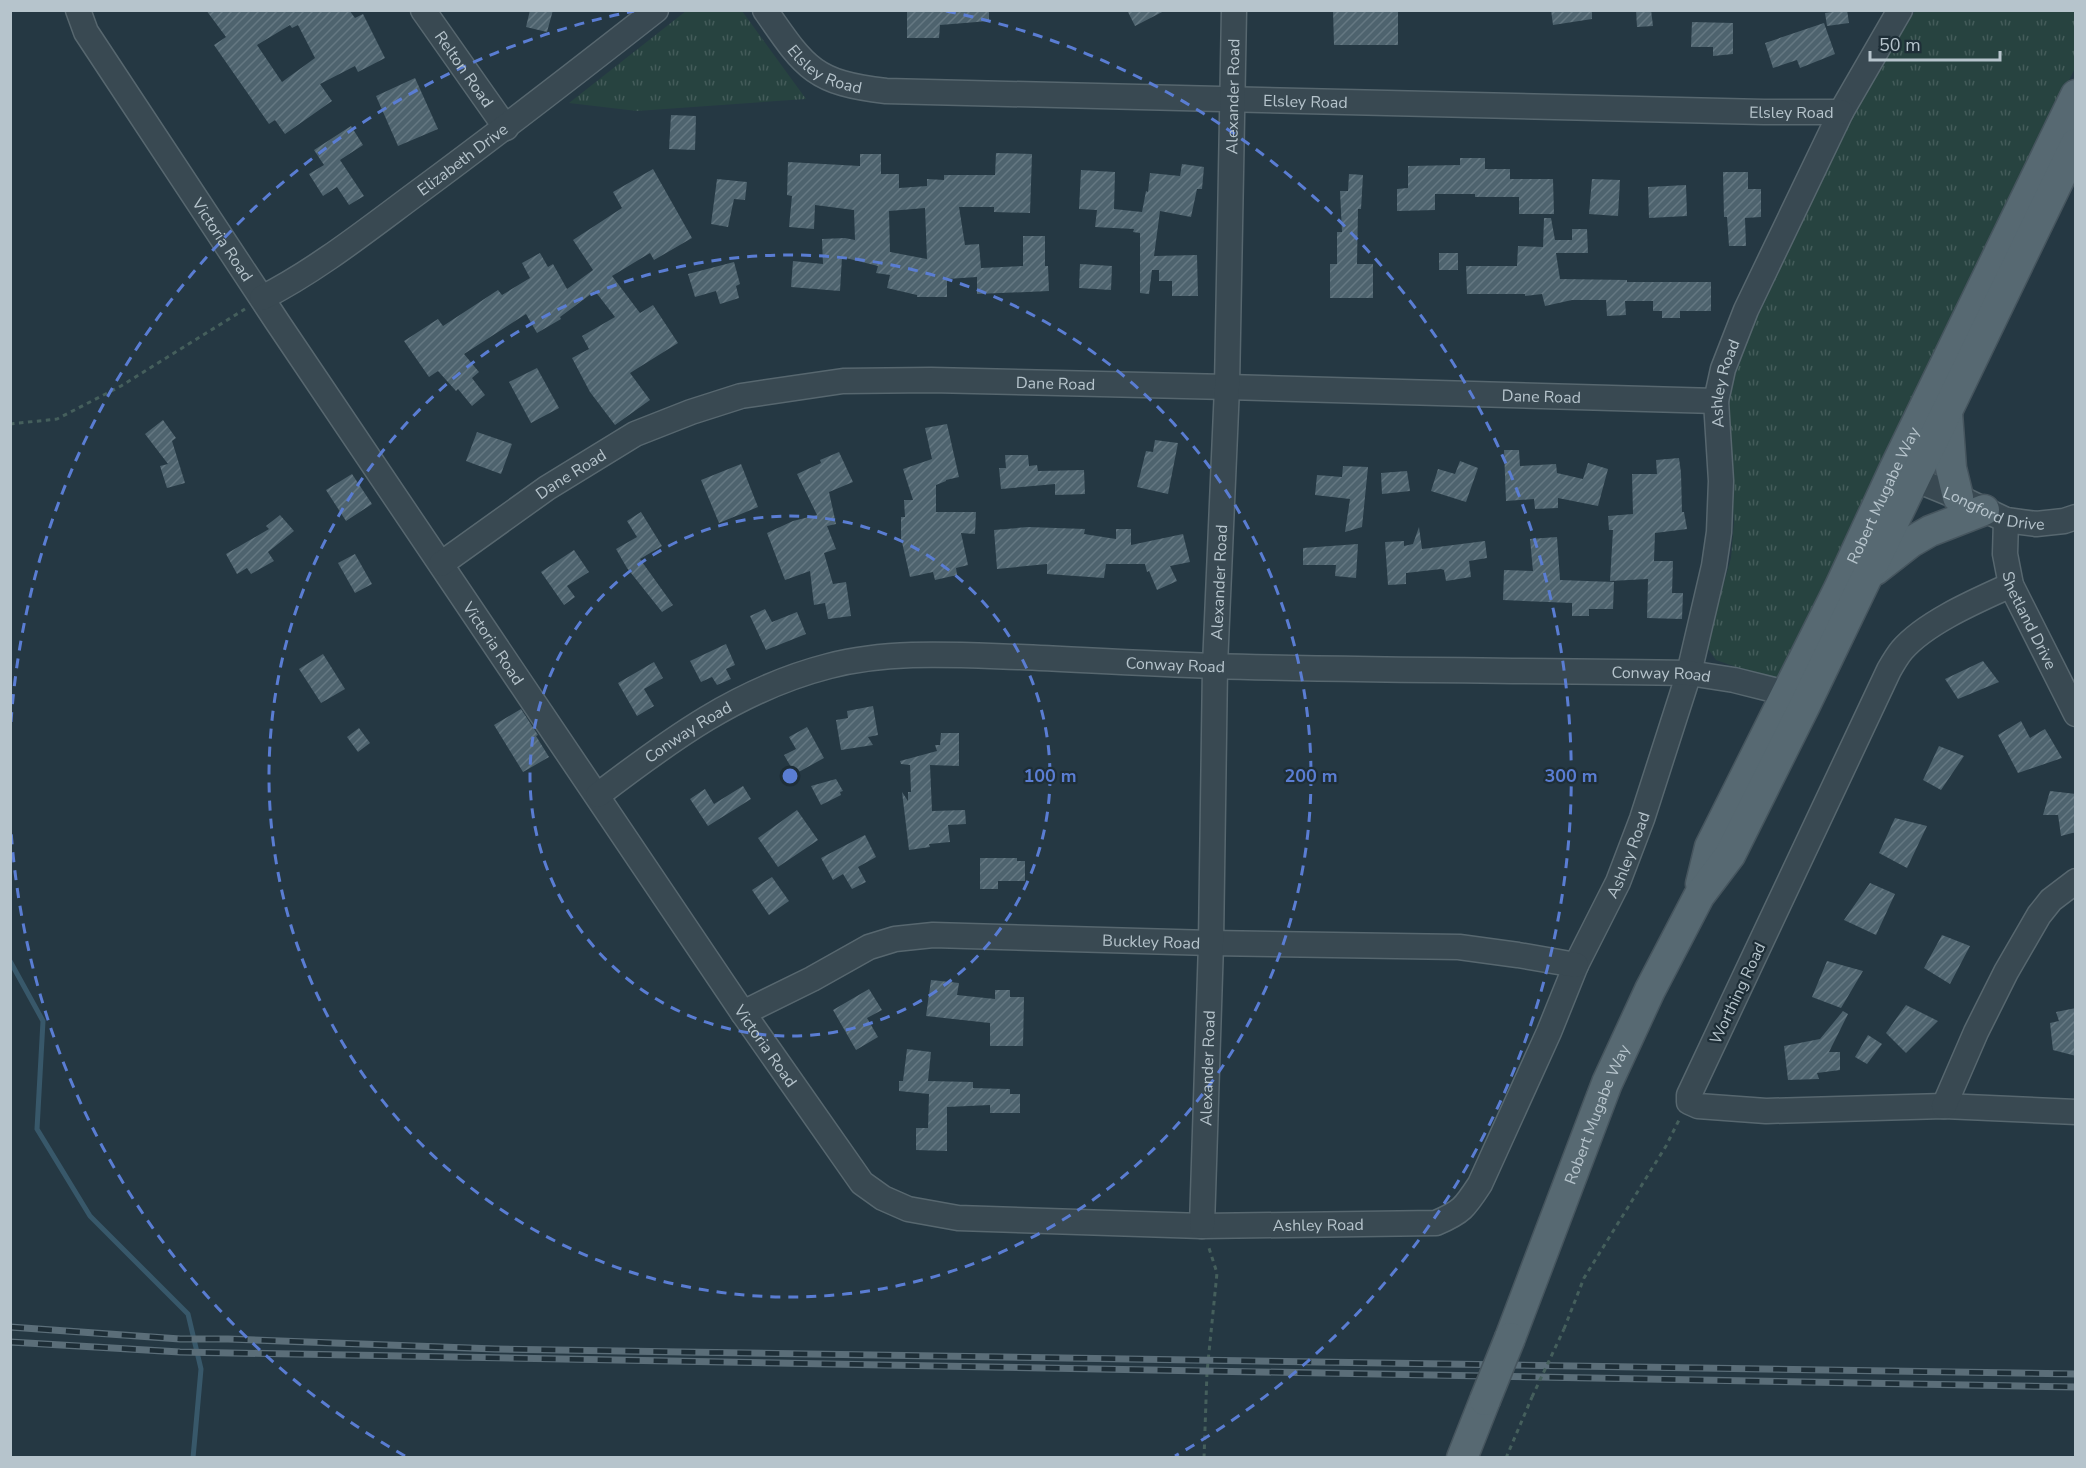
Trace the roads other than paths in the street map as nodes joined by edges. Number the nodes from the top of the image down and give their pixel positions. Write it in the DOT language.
graph roads {
  1 [pos="78,10"];
  2 [pos="423,10"];
  3 [pos="656,10"];
  4 [pos="765,10"];
  5 [pos="1234,10"];
  6 [pos="1900,10"];
  7 [pos="2076,95"];
  8 [pos="1234,98"];
  9 [pos="1841,112"];
  10 [pos="506,128"];
  11 [pos="2076,144"];
  12 [pos="262,298"];
  13 [pos="1227,387"];
  14 [pos="1716,401"];
  15 [pos="1936,407"];
  16 [pos="1914,479"];
  17 [pos="1958,497"];
  18 [pos="1995,515"];
  19 [pos="2076,517"];
  20 [pos="1871,520"];
  21 [pos="441,564"];
  22 [pos="1870,574"];
  23 [pos="2011,585"];
  24 [pos="1215,666"];
  25 [pos="1689,673"];
  26 [pos="1786,693"];
  27 [pos="2076,714"];
  28 [pos="598,795"];
  29 [pos="2076,881"];
  30 [pos="1699,896"];
  31 [pos="1211,943"];
  32 [pos="1576,965"];
  33 [pos="743,1013"];
  34 [pos="1944,1106"];
  35 [pos="2076,1112"];
  36 [pos="958,1218"];
  37 [pos="1202,1226"];
  38 [pos="1462,1458"];
  1 -- 12 [label="street, Victoria Road"];
  2 -- 10 [label="street, Relton Road"];
  3 -- 10 [label="street, Elizabeth Drive"];
  4 -- 8 [label="street, Elsley Road"];
  5 -- 8 [label="street, Alexander Road"];
  6 -- 9 [label="street, Ashley Road"];
  7 -- 15 [label="main road, Robert Mugabe Way"];
  8 -- 9 [label="street, Elsley Road"];
  8 -- 13 [label="street, Alexander Road"];
  9 -- 14 [label="street, Ashley Road"];
  10 -- 12 [label="street, Elizabeth Drive"];
  11 -- 15 [label="main road, Robert Mugabe Way"];
  12 -- 21 [label="street, Victoria Road"];
  13 -- 14 [label="street, Dane Road"];
  13 -- 21 [label="street, Dane Road"];
  13 -- 24 [label="street, Alexander Road"];
  14 -- 25 [label="street, Ashley Road"];
  15 -- 16 [label="main road, Robert Mugabe Way"];
  15 -- 17 [label="main road"];
  15 -- 20 [label="main road, Robert Mugabe Way"];
  16 -- 17 [label="street, Longford Drive"];
  16 -- 20 [label="street"];
  16 -- 22 [label="main road, Robert Mugabe Way"];
  17 -- 18 [label="street, Longford Drive"];
  18 -- 19 [label="street, Longford Drive"];
  18 -- 22 [label="main road"];
  18 -- 23 [label="street, Shetland Drive"];
  20 -- 26 [label="main road, Robert Mugabe Way"];
  21 -- 28 [label="street, Victoria Road"];
  22 -- 30 [label="main road, Robert Mugabe Way"];
  23 -- 27 [label="street, Shetland Drive"];
  23 -- 34 [label="street, Worthing Road"];
  24 -- 25 [label="street, Conway Road"];
  24 -- 28 [label="street, Conway Road"];
  24 -- 31 [label="street, Alexander Road"];
  25 -- 26 [label="street, Conway Road"];
  25 -- 32 [label="street, Ashley Road"];
  26 -- 30 [label="main road, Robert Mugabe Way"];
  28 -- 33 [label="street, Victoria Road"];
  29 -- 34 [label="street"];
  30 -- 38 [label="main road, Robert Mugabe Way, bridge"];
  31 -- 32 [label="street, Buckley Road"];
  31 -- 33 [label="street, Buckley Road"];
  31 -- 37 [label="street, Alexander Road"];
  32 -- 37 [label="street, Ashley Road"];
  33 -- 36 [label="street, Victoria Road"];
  34 -- 35 [label="street"];
  36 -- 37 [label="street, Ashley Road"];
}
